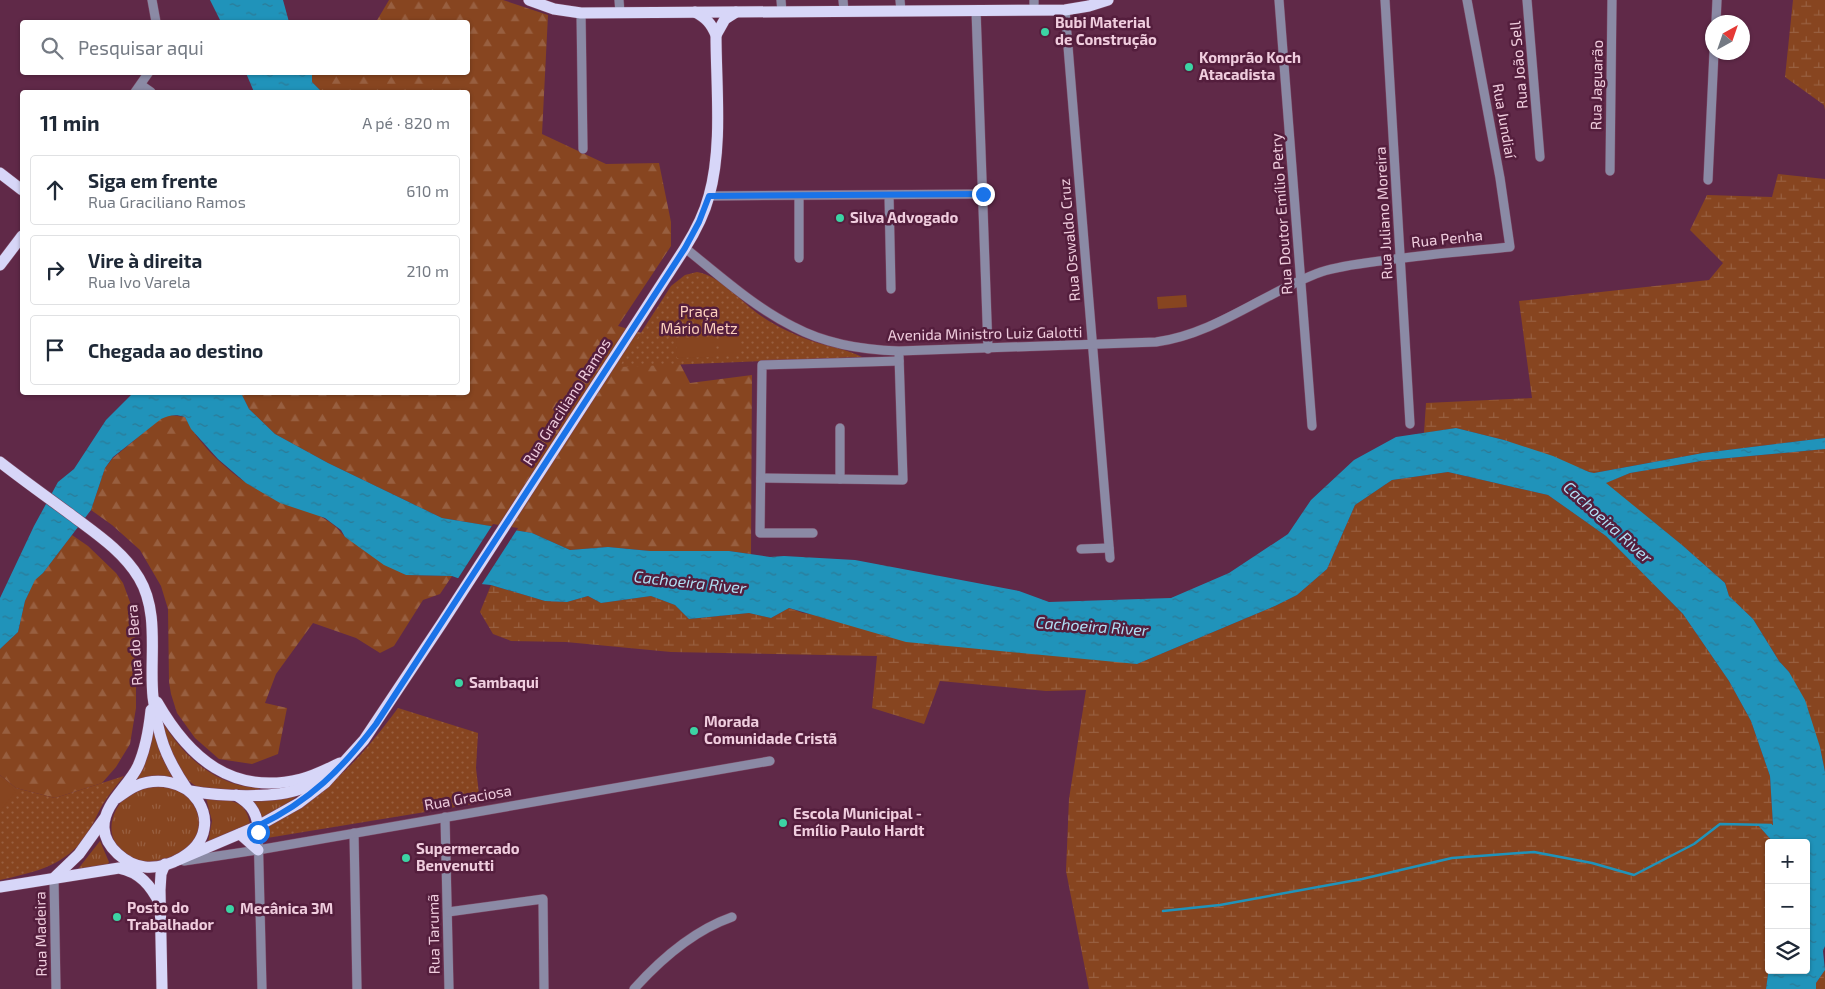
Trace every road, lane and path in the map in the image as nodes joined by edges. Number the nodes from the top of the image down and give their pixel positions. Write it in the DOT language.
graph roads {
  1 [pos="152,0"];
  2 [pos="529,0"];
  3 [pos="619,0"];
  4 [pos="1108,0"];
  5 [pos="1279,0"];
  6 [pos="1385,0"];
  7 [pos="1467,0"];
  8 [pos="1527,0"];
  9 [pos="1612,0"];
  10 [pos="1717,0"];
  11 [pos="901,5"];
  12 [pos="1034,5"];
  13 [pos="781,6"];
  14 [pos="844,6"];
  15 [pos="976,10"];
  16 [pos="1065,10"];
  17 [pos="695,12"];
  18 [pos="736,12"];
  19 [pos="581,13"];
  20 [pos="620,13"];
  21 [pos="1716,15"];
  22 [pos="156,20"];
  23 [pos="716,35"];
  24 [pos="1714,60"];
  25 [pos="147,75"];
  26 [pos="138,89"];
  27 [pos="582,150"];
  28 [pos="1540,157"];
  29 [pos="1610,171"];
  30 [pos="0,173"];
  31 [pos="1708,180"];
  32 [pos="20,188"];
  33 [pos="983,194"];
  34 [pos="889,195"];
  35 [pos="709,196"];
  36 [pos="799,196"];
  37 [pos="20,239"];
  38 [pos="1510,247"];
  39 [pos="685,248"];
  40 [pos="799,258"];
  41 [pos="1400,258"];
  42 [pos="0,265"];
  43 [pos="1301,281"];
  44 [pos="891,289"];
  45 [pos="1092,345"];
  46 [pos="988,349"];
  47 [pos="899,351"];
  48 [pos="899,361"];
  49 [pos="1410,424"];
  50 [pos="1312,426"];
  51 [pos="840,428"];
  52 [pos="0,462"];
  53 [pos="761,478"];
  54 [pos="840,479"];
  55 [pos="813,533"];
  56 [pos="1109,548"];
  57 [pos="1081,549"];
  58 [pos="1110,558"];
  59 [pos="153,696"];
  60 [pos="352,754"];
  61 [pos="770,761"];
  62 [pos="340,763"];
  63 [pos="188,790"];
  64 [pos="236,794"];
  65 [pos="117,798"];
  66 [pos="106,816"];
  67 [pos="445,817"];
  68 [pos="258,826"];
  69 [pos="354,833"];
  70 [pos="240,834"];
  71 [pos="258,850"];
  72 [pos="114,851"];
  73 [pos="171,862"];
  74 [pos="119,868"];
  75 [pos="54,879"];
  76 [pos="0,888"];
  77 [pos="160,904"];
  78 [pos="448,912"];
  79 [pos="732,917"];
  80 [pos="56,989"];
  81 [pos="162,989"];
  82 [pos="262,989"];
  83 [pos="357,989"];
  84 [pos="450,989"];
  85 [pos="544,989"];
  86 [pos="634,989"];
  1 -- 22 [label="street"];
  2 -- 19 [label="main road"];
  3 -- 20 [label="street"];
  4 -- 16 [label="main road"];
  5 -- 43 [label="street, Rua Doutor Emílio Petry"];
  6 -- 41 [label="street, Rua Juliano Moreira"];
  7 -- 38 [label="street, Rua Jundiaí"];
  8 -- 28 [label="street, Rua João Sell"];
  9 -- 29 [label="street, Rua Jaguarão"];
  10 -- 21 [label="street"];
  11 -- 14 [label="main road"];
  11 -- 15 [label="main road"];
  12 -- 15 [label="main road"];
  12 -- 16 [label="main road"];
  13 -- 14 [label="main road"];
  13 -- 18 [label="main road"];
  15 -- 33 [label="street"];
  16 -- 45 [label="street, Rua Oswaldo Cruz"];
  17 -- 18 [label="main road"];
  17 -- 20 [label="main road"];
  17 -- 23 [label="main road"];
  18 -- 23 [label="main road"];
  19 -- 20 [label="main road"];
  19 -- 27 [label="street"];
  23 -- 35 [label="main road, Rua Graciliano Ramos"];
  24 -- 31 [label="street"];
  25 -- 26 [label="street"];
  30 -- 32 [label="main road"];
  33 -- 34 [label="street"];
  33 -- 46 [label="street"];
  34 -- 36 [label="street"];
  34 -- 44 [label="street"];
  35 -- 36 [label="street"];
  35 -- 39 [label="main road, Rua Graciliano Ramos"];
  36 -- 40 [label="street"];
  37 -- 42 [label="main road"];
  38 -- 41 [label="street, Rua Penha"];
  39 -- 47 [label="street, Avenida Ministro Luiz Galotti"];
  39 -- 60 [label="main road, Rua Graciliano Ramos"];
  41 -- 43 [label="street, Rua Penha"];
  41 -- 49 [label="street, Rua Juliano Moreira"];
  43 -- 45 [label="street, Avenida Ministro Luiz Galotti"];
  43 -- 50 [label="street, Rua Doutor Emílio Petry"];
  45 -- 46 [label="street, Avenida Ministro Luiz Galotti"];
  45 -- 56 [label="street, Rua Oswaldo Cruz"];
  46 -- 47 [label="street, Avenida Ministro Luiz Galotti"];
  47 -- 48 [label="street"];
  48 -- 53 [label="street"];
  48 -- 54 [label="street"];
  51 -- 54 [label="street"];
  52 -- 59 [label="main road, Rua do Bera"];
  53 -- 54 [label="street"];
  53 -- 55 [label="street"];
  56 -- 57 [label="street"];
  56 -- 58 [label="street, Rua Oswaldo Cruz"];
  59 -- 62 [label="main road"];
  59 -- 63 [label="main road, Rua do Bera"];
  59 -- 65 [label="main road, Rua do Bera"];
  60 -- 62 [label="main road, Rua Graciliano Ramos"];
  60 -- 68 [label="main road, Rua Graciliano Ramos"];
  61 -- 67 [label="street, Rua Graciosa"];
  62 -- 64 [label="main road, Rua Graciliano Ramos"];
  63 -- 64 [label="main road, Rua Graciliano Ramos"];
  63 -- 65 [label="main road"];
  63 -- 73 [label="main road"];
  64 -- 68 [label="main road"];
  65 -- 66 [label="main road"];
  66 -- 72 [label="main road"];
  66 -- 75 [label="main road"];
  67 -- 69 [label="street, Rua Graciosa"];
  67 -- 78 [label="street, Rua Tarumã"];
  68 -- 70 [label="main road, Rua Graciliano Ramos"];
  68 -- 71 [label="street"];
  69 -- 71 [label="street, Rua Graciosa"];
  69 -- 83 [label="street"];
  70 -- 71 [label="main road"];
  70 -- 73 [label="main road, Rua Graciliano Ramos"];
  71 -- 73 [label="street, Rua Graciosa"];
  71 -- 82 [label="street"];
  72 -- 73 [label="main road"];
  72 -- 74 [label="main road"];
  73 -- 77 [label="main road"];
  74 -- 75 [label="main road"];
  74 -- 77 [label="main road"];
  75 -- 76 [label="main road"];
  75 -- 80 [label="street, Rua Madeira"];
  77 -- 81 [label="main road"];
  78 -- 84 [label="street, Rua Tarumã"];
  78 -- 85 [label="street"];
  79 -- 86 [label="street"];
}
